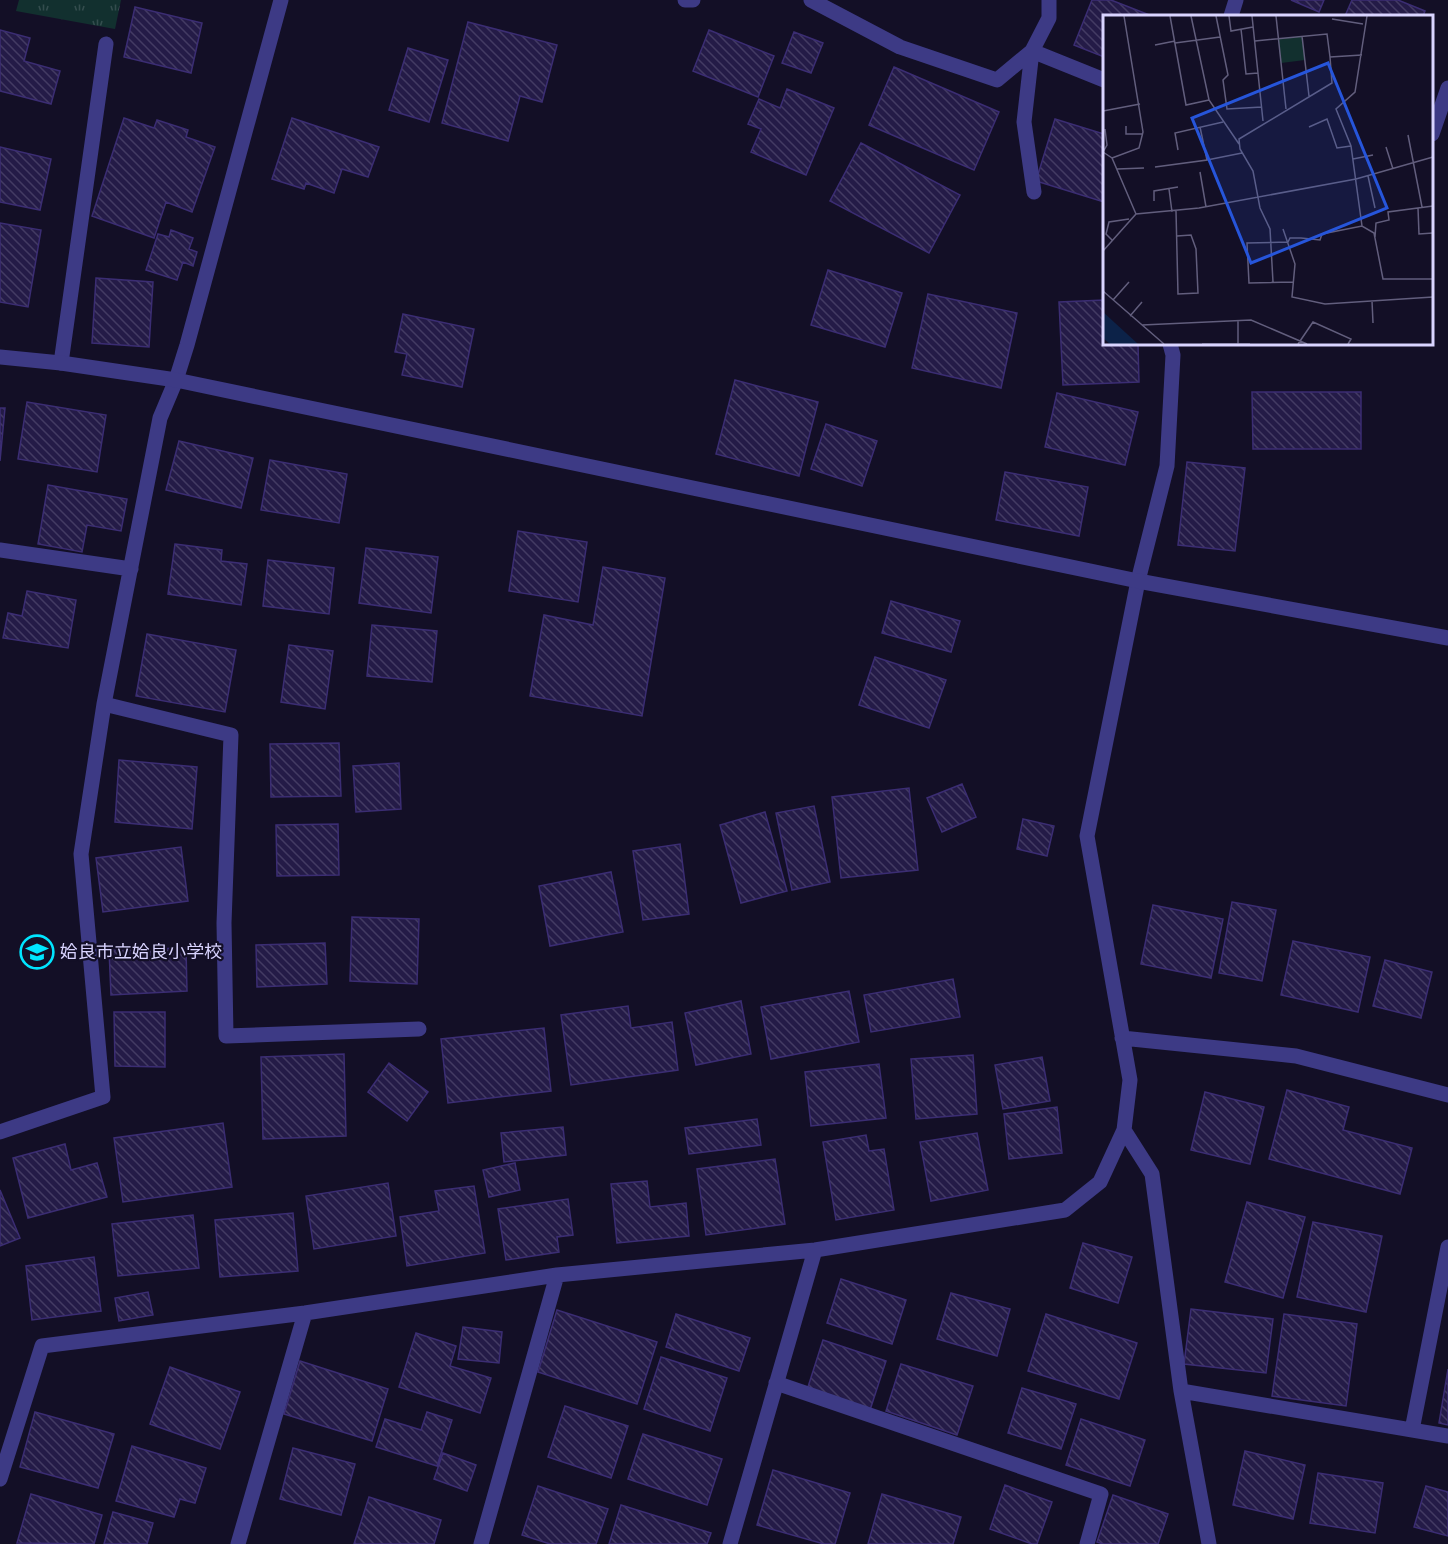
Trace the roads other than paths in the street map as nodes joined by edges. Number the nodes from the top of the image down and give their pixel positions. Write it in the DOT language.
graph roads {
  1 [pos="281,0"];
  2 [pos="685,0"];
  3 [pos="693,0"];
  4 [pos="811,0"];
  5 [pos="1049,0"];
  6 [pos="1236,0"];
  7 [pos="1231,15"];
  8 [pos="106,44"];
  9 [pos="1032,51"];
  10 [pos="1103,80"];
  11 [pos="1448,88"];
  12 [pos="1433,129"];
  13 [pos="1034,192"];
  14 [pos="1170,345"];
  15 [pos="0,357"];
  16 [pos="61,363"];
  17 [pos="177,380"];
  18 [pos="0,550"];
  19 [pos="130,569"];
  20 [pos="1138,581"];
  21 [pos="1448,638"];
  22 [pos="104,704"];
  23 [pos="418,1029"];
  24 [pos="1122,1038"];
  25 [pos="1448,1095"];
  26 [pos="1124,1130"];
  27 [pos="0,1132"];
  28 [pos="1448,1247"];
  29 [pos="815,1250"];
  30 [pos="557,1275"];
  31 [pos="305,1313"];
  32 [pos="776,1383"];
  33 [pos="1181,1391"];
  34 [pos="1412,1430"];
  35 [pos="1448,1436"];
  36 [pos="0,1479"];
  37 [pos="238,1544"];
  38 [pos="481,1544"];
  39 [pos="730,1544"];
  40 [pos="1088,1544"];
  41 [pos="1209,1544"];
  1 -- 17 [label="street"];
  2 -- 3 [label="street"];
  4 -- 9 [label="street"];
  5 -- 9 [label="street"];
  6 -- 7 [label="street"];
  8 -- 16 [label="street"];
  9 -- 10 [label="street"];
  9 -- 13 [label="street"];
  11 -- 12 [label="street"];
  14 -- 20 [label="street"];
  15 -- 16 [label="street"];
  16 -- 17 [label="street"];
  17 -- 19 [label="street"];
  17 -- 20 [label="street"];
  18 -- 19 [label="street"];
  19 -- 22 [label="street"];
  20 -- 21 [label="street"];
  20 -- 24 [label="street"];
  22 -- 23 [label="street"];
  22 -- 27 [label="street"];
  24 -- 25 [label="street"];
  24 -- 26 [label="street"];
  26 -- 29 [label="street"];
  26 -- 33 [label="street"];
  28 -- 34 [label="street"];
  29 -- 30 [label="street"];
  29 -- 32 [label="street"];
  30 -- 31 [label="street"];
  30 -- 38 [label="street"];
  31 -- 36 [label="street"];
  31 -- 37 [label="street"];
  32 -- 39 [label="street"];
  32 -- 40 [label="street"];
  33 -- 34 [label="street"];
  33 -- 41 [label="street"];
  34 -- 35 [label="street"];
}
